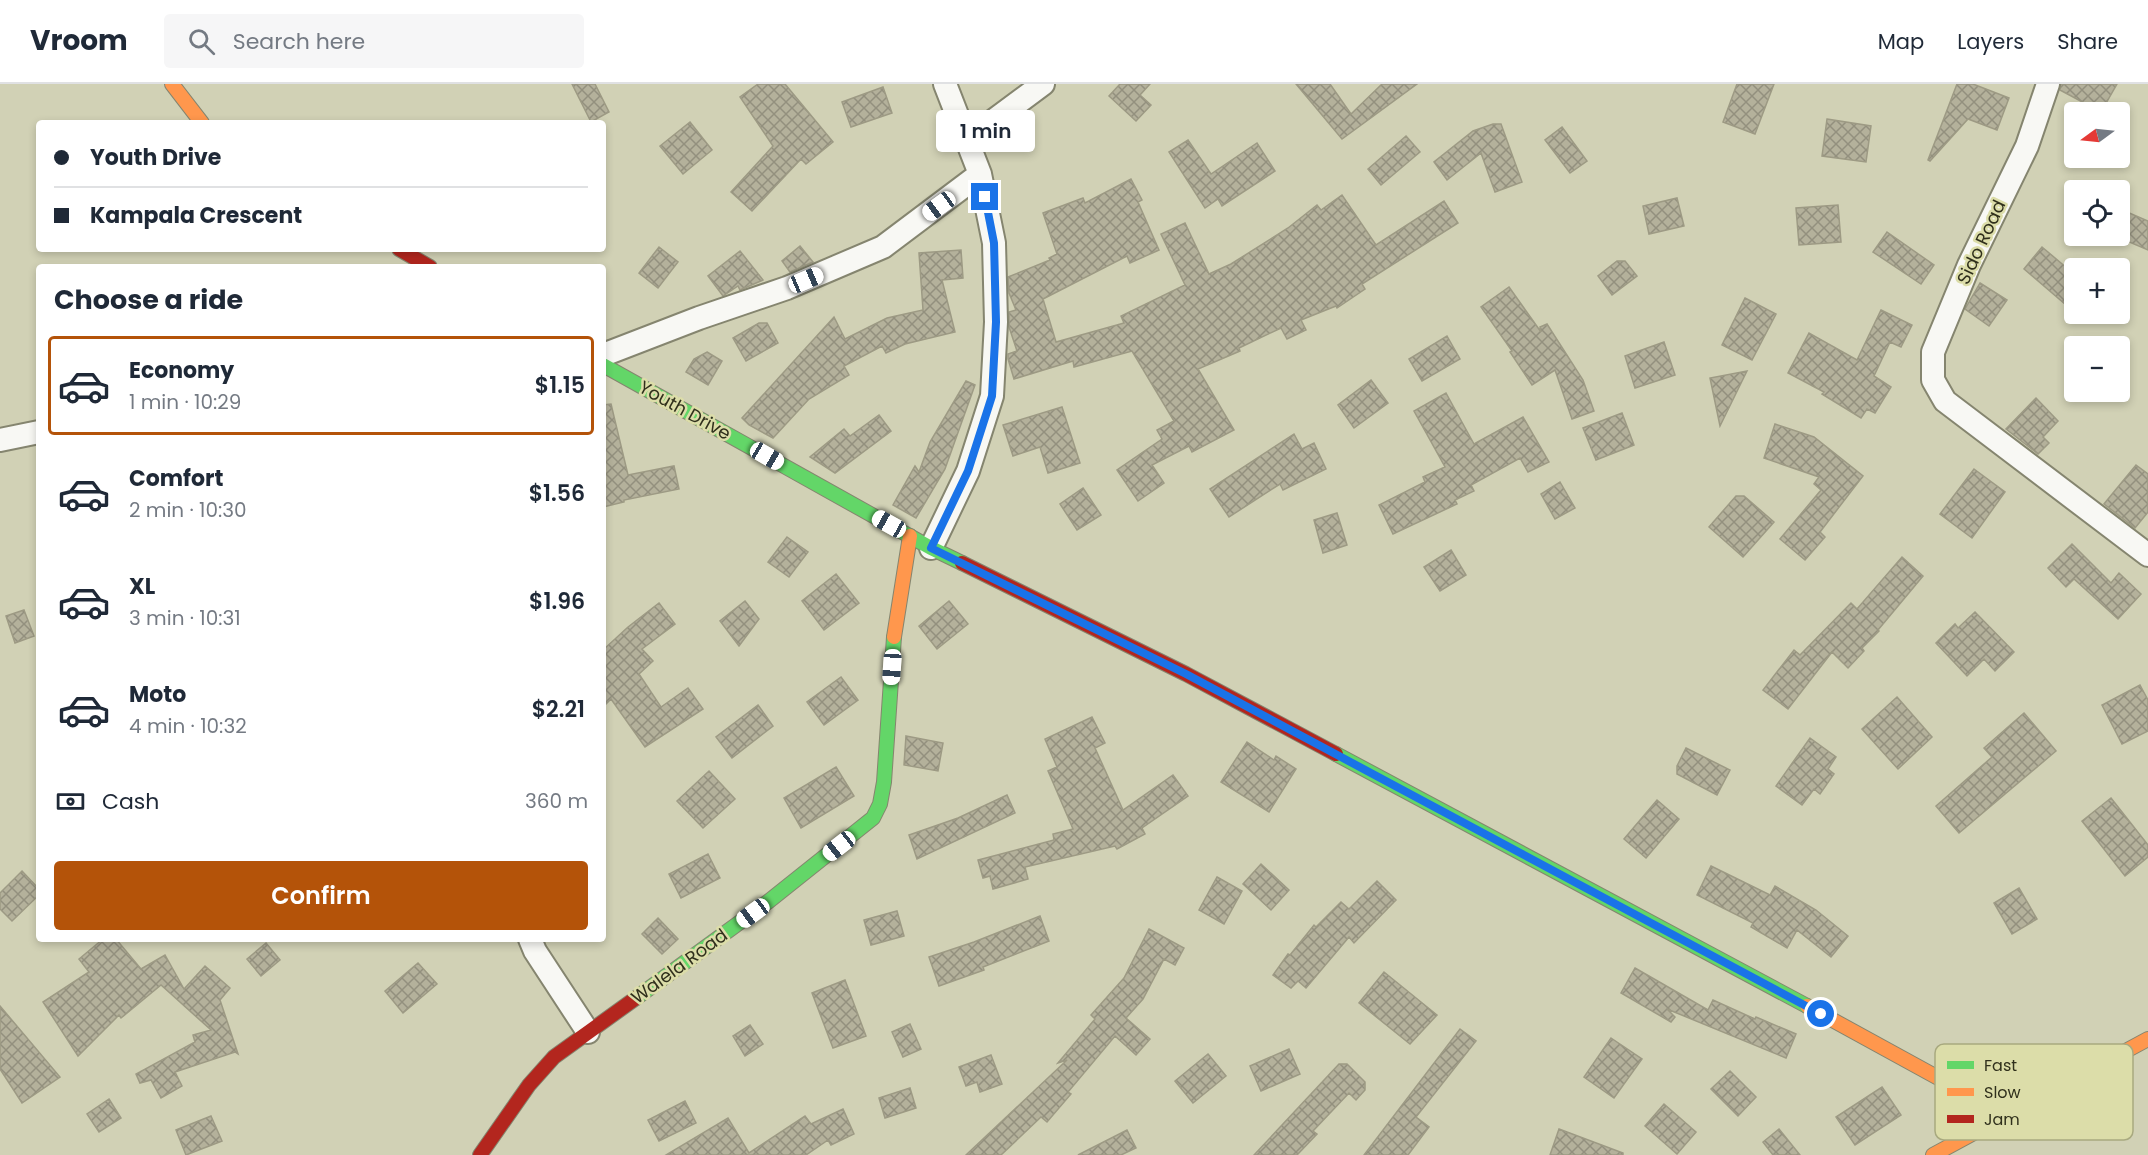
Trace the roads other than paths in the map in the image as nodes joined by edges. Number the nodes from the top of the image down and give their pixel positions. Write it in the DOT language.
graph roads {
  1 [pos="172,84"];
  2 [pos="945,84"];
  3 [pos="1043,84"];
  4 [pos="2048,84"];
  5 [pos="199,120"];
  6 [pos="966,141"];
  7 [pos="980,174"];
  8 [pos="404,252"];
  9 [pos="425,264"];
  10 [pos="606,354"];
  11 [pos="606,366"];
  12 [pos="36,433"];
  13 [pos="0,440"];
  14 [pos="910,536"];
  15 [pos="931,548"];
  16 [pos="2148,555"];
  17 [pos="531,942"];
  18 [pos="588,1032"];
  19 [pos="2148,1039"];
  20 [pos="2133,1047"];
  21 [pos="1935,1076"];
  22 [pos="1960,1140"];
  23 [pos="480,1155"];
  24 [pos="1933,1155"];
  1 -- 5 [label="street"];
  2 -- 6 [label="street"];
  3 -- 6 [label="street"];
  4 -- 16 [label="street, Sido Road"];
  6 -- 7 [label="street"];
  7 -- 10 [label="street"];
  7 -- 15 [label="street"];
  8 -- 9 [label="street"];
  11 -- 14 [label="street, Youth Drive"];
  12 -- 13 [label="street"];
  14 -- 15 [label="street, Youth Drive"];
  14 -- 18 [label="street, Walela Road"];
  15 -- 21 [label="street, Youth Drive"];
  17 -- 18 [label="street"];
  18 -- 23 [label="street, Walela Road"];
  19 -- 20 [label="street"];
  22 -- 24 [label="street"];
}
